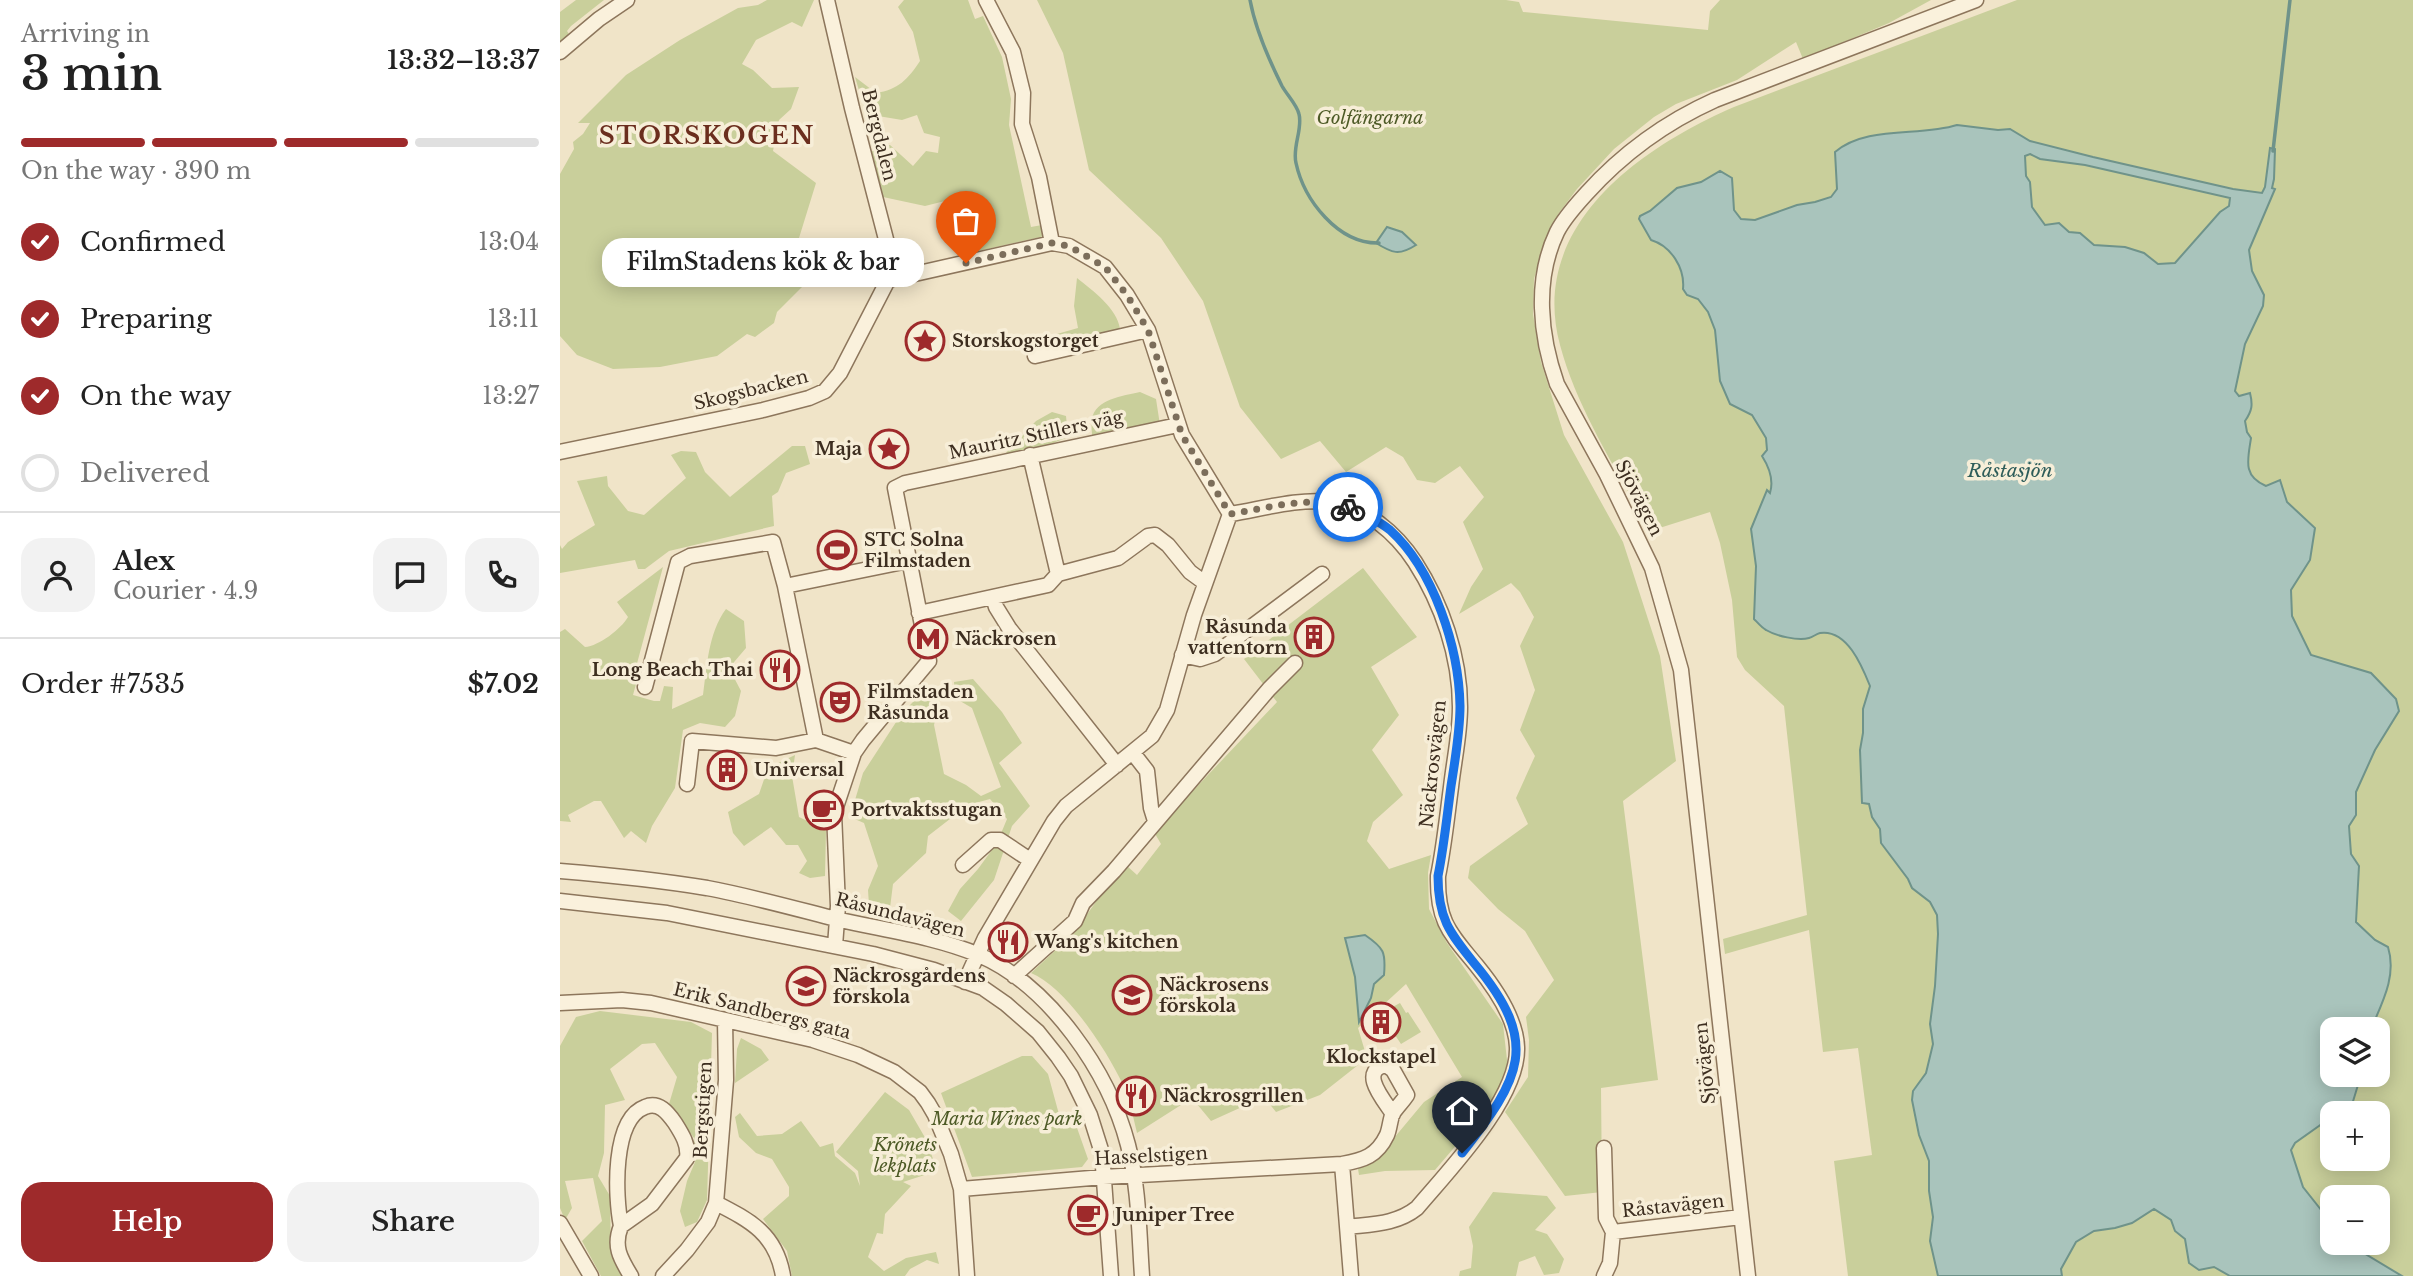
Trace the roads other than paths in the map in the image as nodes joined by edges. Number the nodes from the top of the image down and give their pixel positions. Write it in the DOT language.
graph roads {
  1 [pos="628,0"];
  2 [pos="827,0"];
  3 [pos="986,0"];
  4 [pos="1976,0"];
  5 [pos="560,52"];
  6 [pos="1052,243"];
  7 [pos="888,280"];
  8 [pos="1148,330"];
  9 [pos="1035,356"];
  10 [pos="1178,425"];
  11 [pos="560,452"];
  12 [pos="1030,455"];
  13 [pos="1230,514"];
  14 [pos="908,561"];
  15 [pos="1058,574"];
  16 [pos="1322,574"];
  17 [pos="1205,583"];
  18 [pos="785,586"];
  19 [pos="993,597"];
  20 [pos="919,613"];
  21 [pos="1182,655"];
  22 [pos="1295,663"];
  23 [pos="645,687"];
  24 [pos="816,740"];
  25 [pos="1133,752"];
  26 [pos="855,753"];
  27 [pos="1117,765"];
  28 [pos="687,784"];
  29 [pos="1155,821"];
  30 [pos="1030,860"];
  31 [pos="963,865"];
  32 [pos="560,871"];
  33 [pos="560,901"];
  34 [pos="837,919"];
  35 [pos="835,947"];
  36 [pos="977,954"];
  37 [pos="1014,976"];
  38 [pos="965,982"];
  39 [pos="560,1003"];
  40 [pos="725,1020"];
  41 [pos="1393,1114"];
  42 [pos="1604,1148"];
  43 [pos="1342,1164"];
  44 [pos="1133,1176"];
  45 [pos="1103,1177"];
  46 [pos="961,1188"];
  47 [pos="716,1203"];
  48 [pos="1741,1217"];
  49 [pos="560,1223"];
  50 [pos="621,1226"];
  51 [pos="1348,1227"];
  52 [pos="1613,1232"];
  53 [pos="590,1276"];
  54 [pos="631,1276"];
  55 [pos="663,1276"];
  56 [pos="783,1276"];
  57 [pos="967,1276"];
  58 [pos="1111,1276"];
  59 [pos="1142,1276"];
  60 [pos="1351,1276"];
  61 [pos="1604,1276"];
  62 [pos="1748,1276"];
  1 -- 5 [label="street"];
  2 -- 7 [label="street, Bergdalen"];
  3 -- 6 [label="street"];
  4 -- 48 [label="street, Sjövägen"];
  6 -- 7 [label="street"];
  6 -- 8 [label="street"];
  7 -- 11 [label="street, Skogsbacken"];
  8 -- 9 [label="street"];
  8 -- 10 [label="street"];
  10 -- 12 [label="street, Mauritz Stillers väg"];
  10 -- 13 [label="street"];
  12 -- 14 [label="street, Mauritz Stillers väg"];
  12 -- 15 [label="street"];
  13 -- 17 [label="street"];
  13 -- 51 [label="street, Näckrosvägen"];
  14 -- 18 [label="street"];
  14 -- 20 [label="street"];
  15 -- 17 [label="street"];
  15 -- 19 [label="street"];
  16 -- 21 [label="street"];
  17 -- 21 [label="street"];
  18 -- 23 [label="street"];
  18 -- 24 [label="street"];
  19 -- 20 [label="street"];
  19 -- 27 [label="street"];
  20 -- 26 [label="street"];
  21 -- 25 [label="street"];
  22 -- 29 [label="street"];
  24 -- 26 [label="street"];
  24 -- 28 [label="street"];
  25 -- 27 [label="street"];
  25 -- 29 [label="street"];
  26 -- 34 [label="street"];
  27 -- 30 [label="street"];
  29 -- 37 [label="street"];
  30 -- 31 [label="street"];
  30 -- 36 [label="street"];
  32 -- 34 [label="street, Råsundavägen"];
  33 -- 35 [label="street"];
  34 -- 35 [label="street"];
  34 -- 36 [label="street, Råsundavägen"];
  35 -- 38 [label="street"];
  36 -- 37 [label="street, Råsundavägen"];
  36 -- 38 [label="street"];
  37 -- 44 [label="street, Råsundavägen"];
  38 -- 45 [label="street"];
  39 -- 40 [label="street, Erik Sandbergs gata"];
  40 -- 46 [label="street, Erik Sandbergs gata"];
  40 -- 47 [label="street, Bergstigen"];
  41 -- 43 [label="street, Hasselstigen"];
  42 -- 52 [label="street"];
  43 -- 44 [label="street, Hasselstigen"];
  43 -- 51 [label="street"];
  44 -- 45 [label="street, Hasselstigen"];
  44 -- 59 [label="street, Råsundavägen"];
  45 -- 46 [label="street, Hasselstigen"];
  45 -- 58 [label="street"];
  46 -- 57 [label="street, Erik Sandbergs gata"];
  47 -- 55 [label="street, Bergstigen"];
  47 -- 56 [label="street"];
  48 -- 52 [label="street, Råstavägen"];
  48 -- 62 [label="street, Sjövägen"];
  49 -- 53 [label="street"];
  50 -- 50 [label="street, Bergstigen"];
  50 -- 54 [label="street, Bergstigen"];
  51 -- 60 [label="street"];
  52 -- 61 [label="street, Råstavägen"];
}
